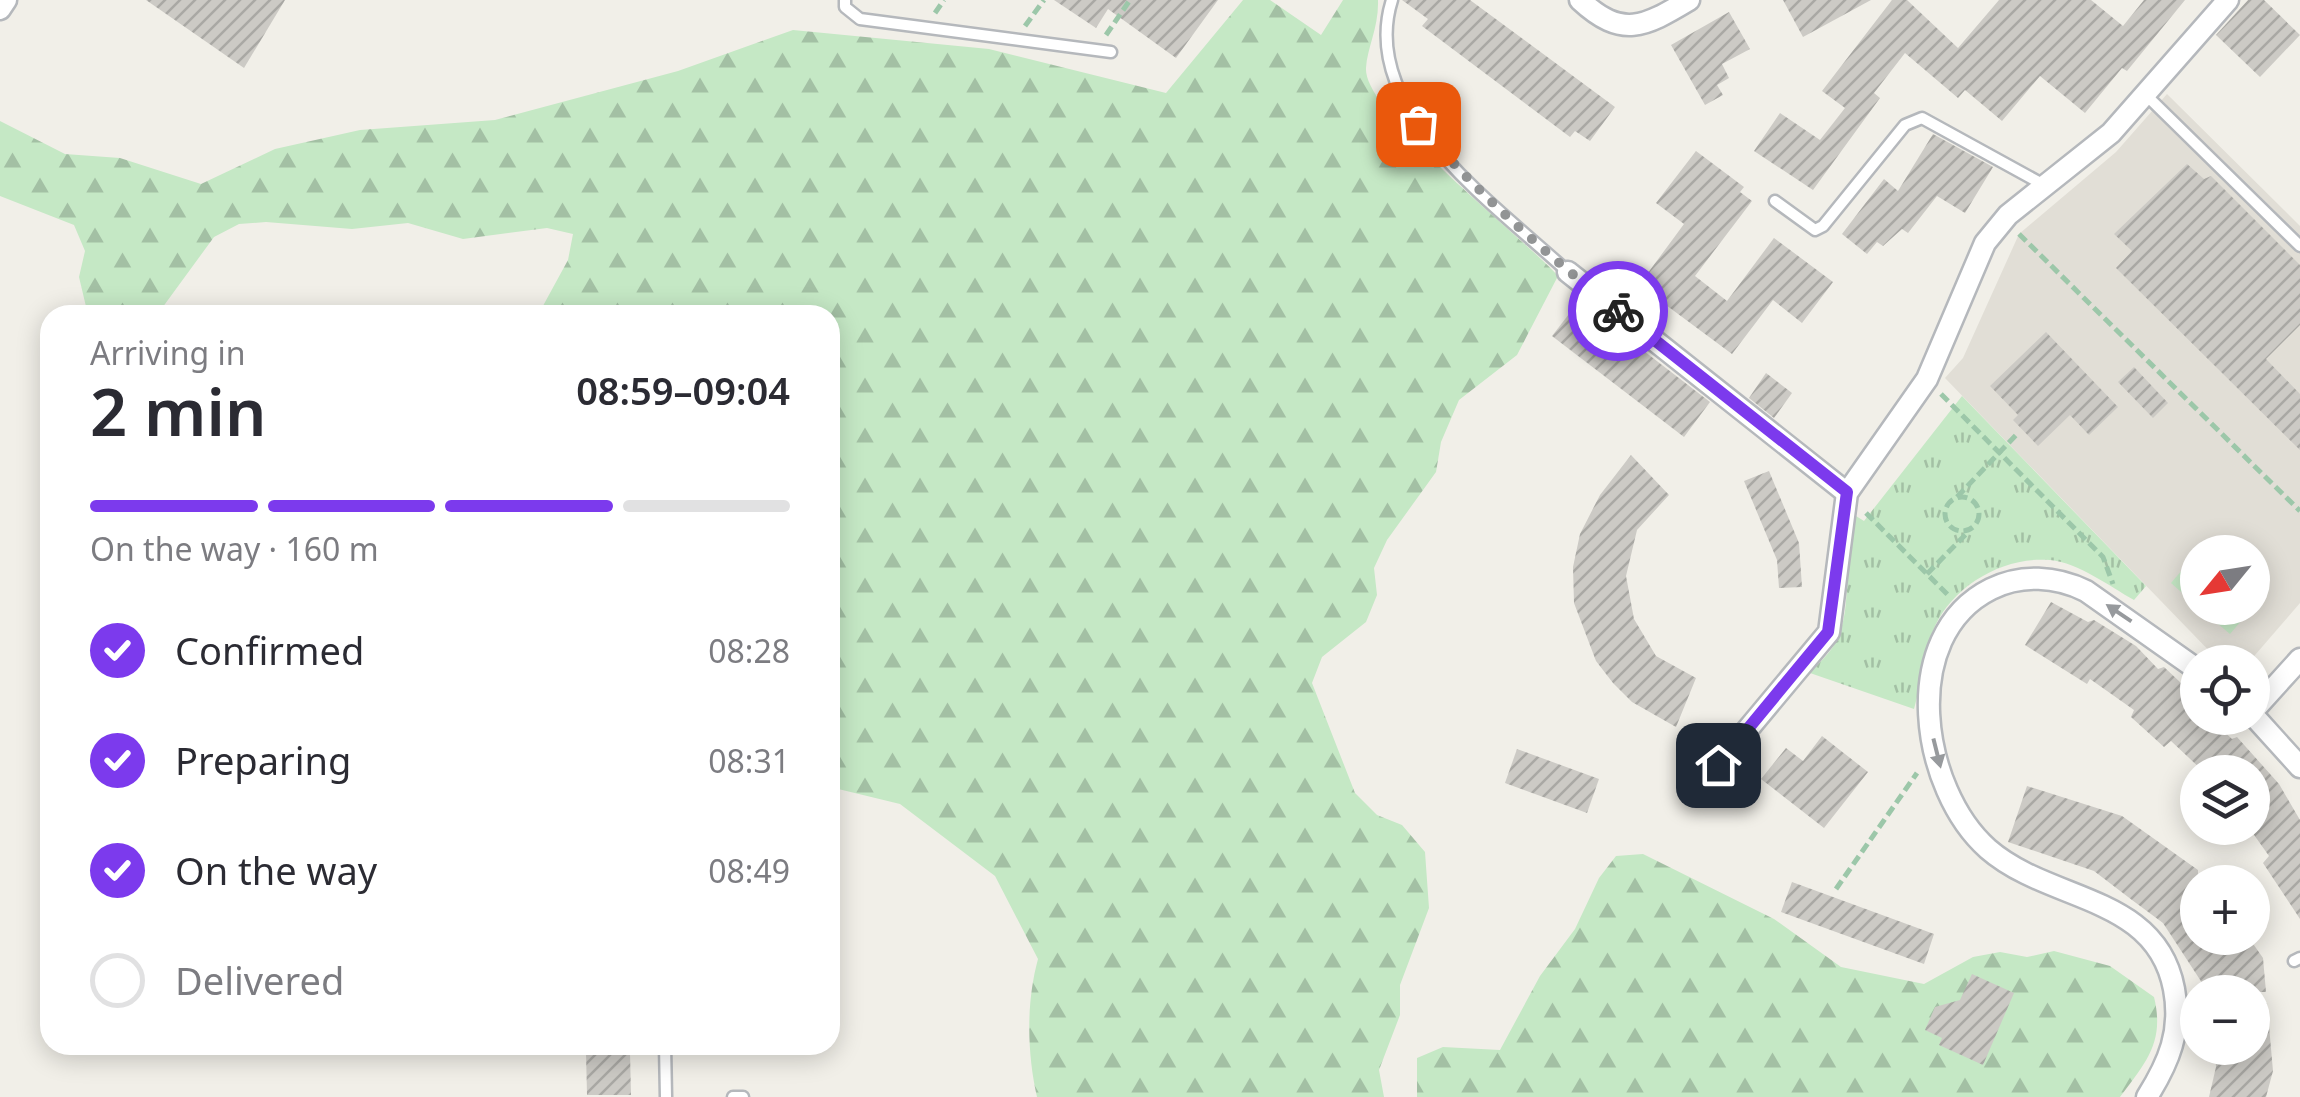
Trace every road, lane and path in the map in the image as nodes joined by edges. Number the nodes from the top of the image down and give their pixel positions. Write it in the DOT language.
graph roads {
  1 [pos="6,0"];
  2 [pos="845,0"];
  3 [pos="1044,0"];
  4 [pos="1130,0"];
  5 [pos="1392,0"];
  6 [pos="1580,0"];
  7 [pos="1690,0"];
  8 [pos="2228,0"];
  9 [pos="0,10"];
  10 [pos="1016,40"];
  11 [pos="1096,50"];
  12 [pos="1111,52"];
  13 [pos="2146,94"];
  14 [pos="2045,186"];
  15 [pos="1776,200"];
  16 [pos="2019,234"];
  17 [pos="2300,246"];
  18 [pos="1568,272"];
  19 [pos="1927,379"];
  20 [pos="2017,434"];
  21 [pos="1999,452"];
  22 [pos="1847,492"];
  23 [pos="1957,498"];
  24 [pos="2300,511"];
  25 [pos="1970,530"];
  26 [pos="1927,574"];
  27 [pos="2109,606"];
  28 [pos="1963,610"];
  29 [pos="2180,657"];
  30 [pos="2300,660"];
  31 [pos="2270,693"];
  32 [pos="2270,733"];
  33 [pos="1935,748"];
  34 [pos="1718,765"];
  35 [pos="2300,767"];
  36 [pos="1836,889"];
  37 [pos="665,1055"];
  38 [pos="666,1097"];
  39 [pos="733,1097"];
  40 [pos="743,1097"];
  41 [pos="2148,1097"];
  1 -- 9 [label="street"];
  2 -- 10 [label="lane"];
  3 -- 10 [label="path"];
  4 -- 11 [label="path"];
  5 -- 18 [label="lane"];
  6 -- 7 [label="street"];
  8 -- 13 [label="street"];
  10 -- 11 [label="lane"];
  11 -- 12 [label="lane"];
  13 -- 14 [label="street"];
  13 -- 17 [label="lane"];
  14 -- 15 [label="lane"];
  14 -- 19 [label="street"];
  16 -- 24 [label="path"];
  18 -- 22 [label="street"];
  19 -- 21 [label="path"];
  19 -- 22 [label="street"];
  20 -- 21 [label="path"];
  21 -- 23 [label="path"];
  21 -- 27 [label="path"];
  22 -- 26 [label="path"];
  22 -- 34 [label="street"];
  23 -- 25 [label="path"];
  23 -- 25 [label="path"];
  25 -- 26 [label="path"];
  26 -- 28 [label="path"];
  27 -- 28 [label="street"];
  29 -- 27 [label="street, one-way"];
  28 -- 33 [label="street"];
  30 -- 31 [label="street"];
  32 -- 35 [label="street"];
  33 -- 36 [label="path"];
  33 -- 41 [label="street, one-way"];
  37 -- 38 [label="lane"];
  39 -- 40 [label="lane"];
}
